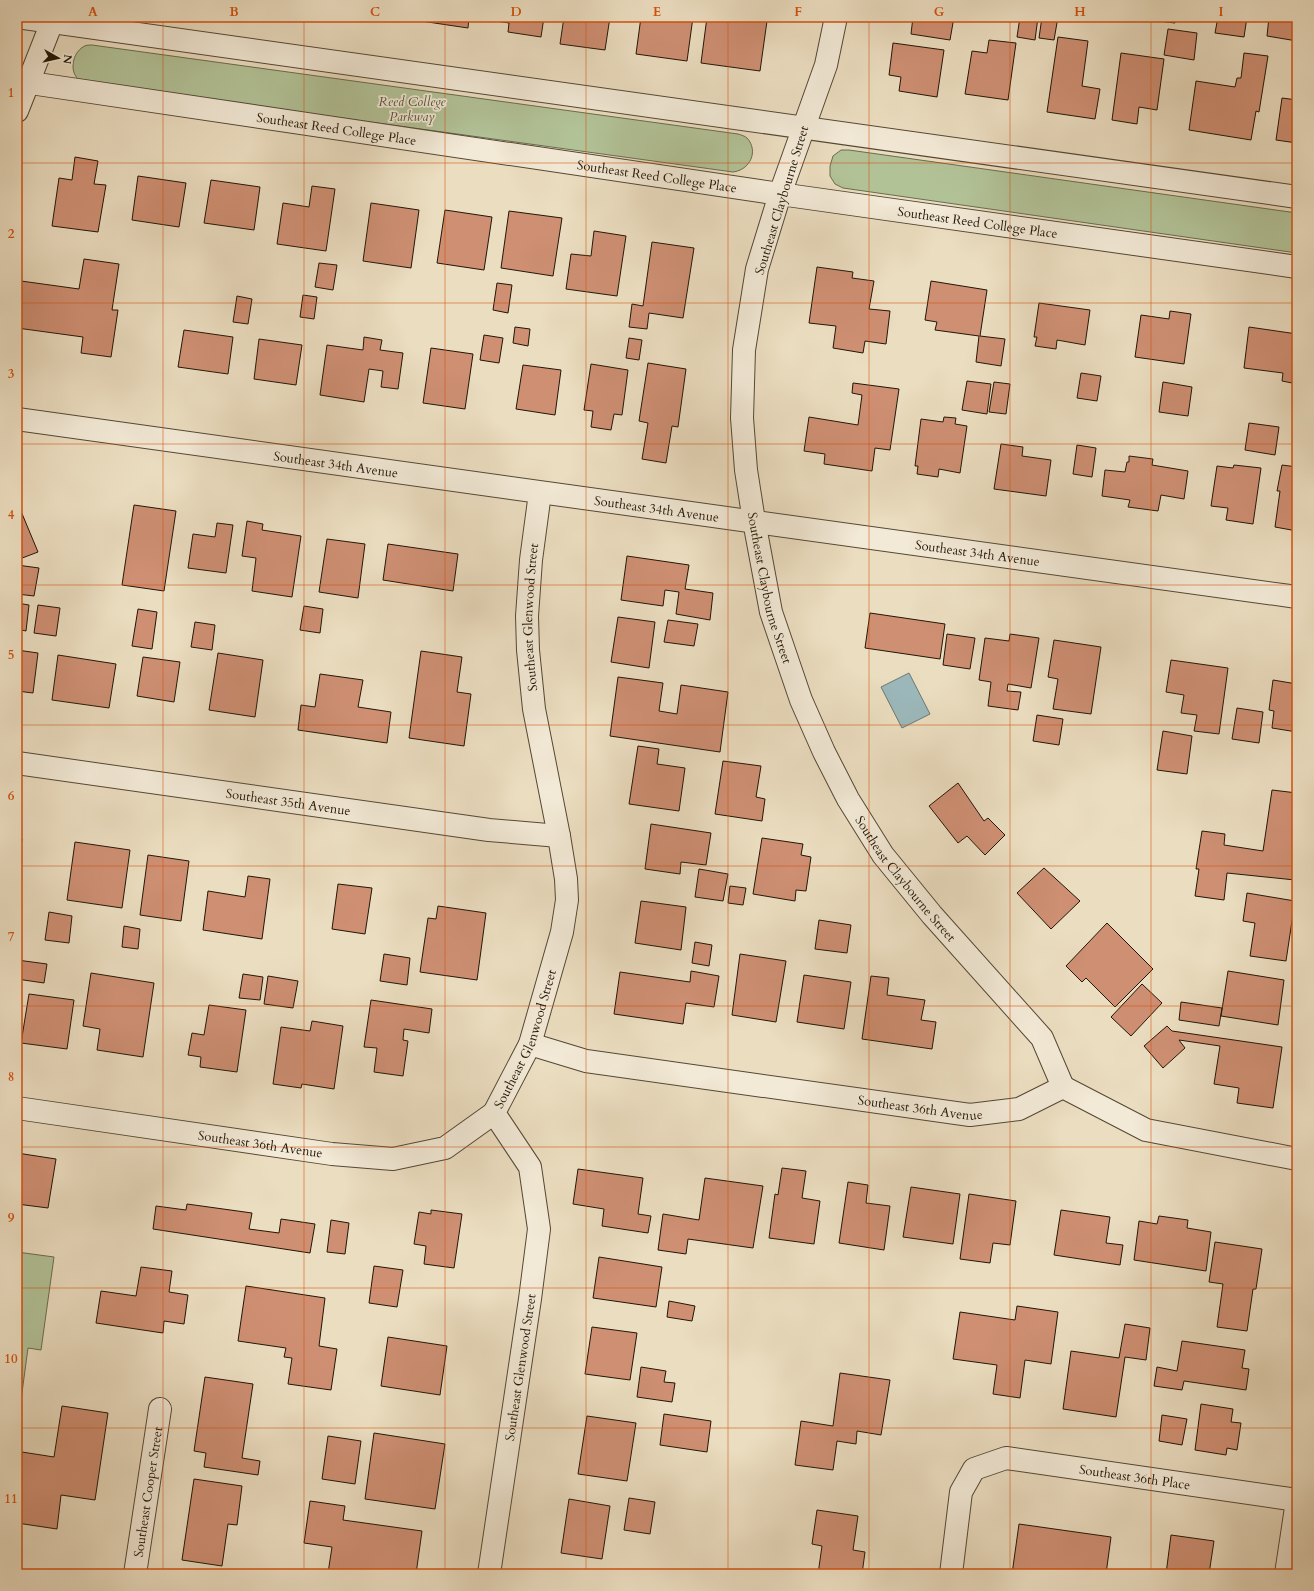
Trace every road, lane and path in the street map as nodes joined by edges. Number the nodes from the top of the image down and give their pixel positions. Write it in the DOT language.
graph roads {
  1 [pos="17,17"];
  2 [pos="836,17"];
  3 [pos="54,20"];
  4 [pos="22,82"];
  5 [pos="17,111"];
  6 [pos="803,127"];
  7 [pos="780,194"];
  8 [pos="1297,198"];
  9 [pos="1297,267"];
  10 [pos="17,419"];
  11 [pos="540,493"];
  12 [pos="754,521"];
  13 [pos="1297,597"];
  14 [pos="17,763"];
  15 [pos="559,836"];
  16 [pos="530,1044"];
  17 [pos="1063,1087"];
  18 [pos="17,1108"];
  19 [pos="494,1113"];
  20 [pos="1297,1159"];
  21 [pos="160,1410"];
  22 [pos="1297,1500"];
  23 [pos="135,1574"];
  24 [pos="489,1574"];
  25 [pos="951,1574"];
  26 [pos="1286,1574"];
  1 -- 3 [label="street"];
  2 -- 6 [label="street, Southeast Claybourne Street"];
  3 -- 4 [label="street"];
  3 -- 6 [label="street"];
  4 -- 5 [label="street"];
  4 -- 7 [label="street, Southeast Reed College Place"];
  6 -- 7 [label="street, Southeast Claybourne Street"];
  6 -- 8 [label="street"];
  7 -- 9 [label="street, Southeast Reed College Place"];
  7 -- 12 [label="street, Southeast Claybourne Street"];
  10 -- 11 [label="street, Southeast 34th Avenue"];
  11 -- 12 [label="street, Southeast 34th Avenue"];
  11 -- 15 [label="street, Southeast Glenwood Street"];
  12 -- 13 [label="street, Southeast 34th Avenue"];
  12 -- 17 [label="street, Southeast Claybourne Street"];
  14 -- 15 [label="street, Southeast 35th Avenue"];
  15 -- 16 [label="street, Southeast Glenwood Street"];
  16 -- 17 [label="street, Southeast 36th Avenue"];
  16 -- 19 [label="street, Southeast Glenwood Street"];
  17 -- 20 [label="street"];
  18 -- 19 [label="street, Southeast 36th Avenue"];
  19 -- 24 [label="street, Southeast Glenwood Street"];
  21 -- 23 [label="street, Southeast Cooper Street"];
  22 -- 25 [label="street, Southeast 36th Place"];
  22 -- 26 [label="street"];
}
